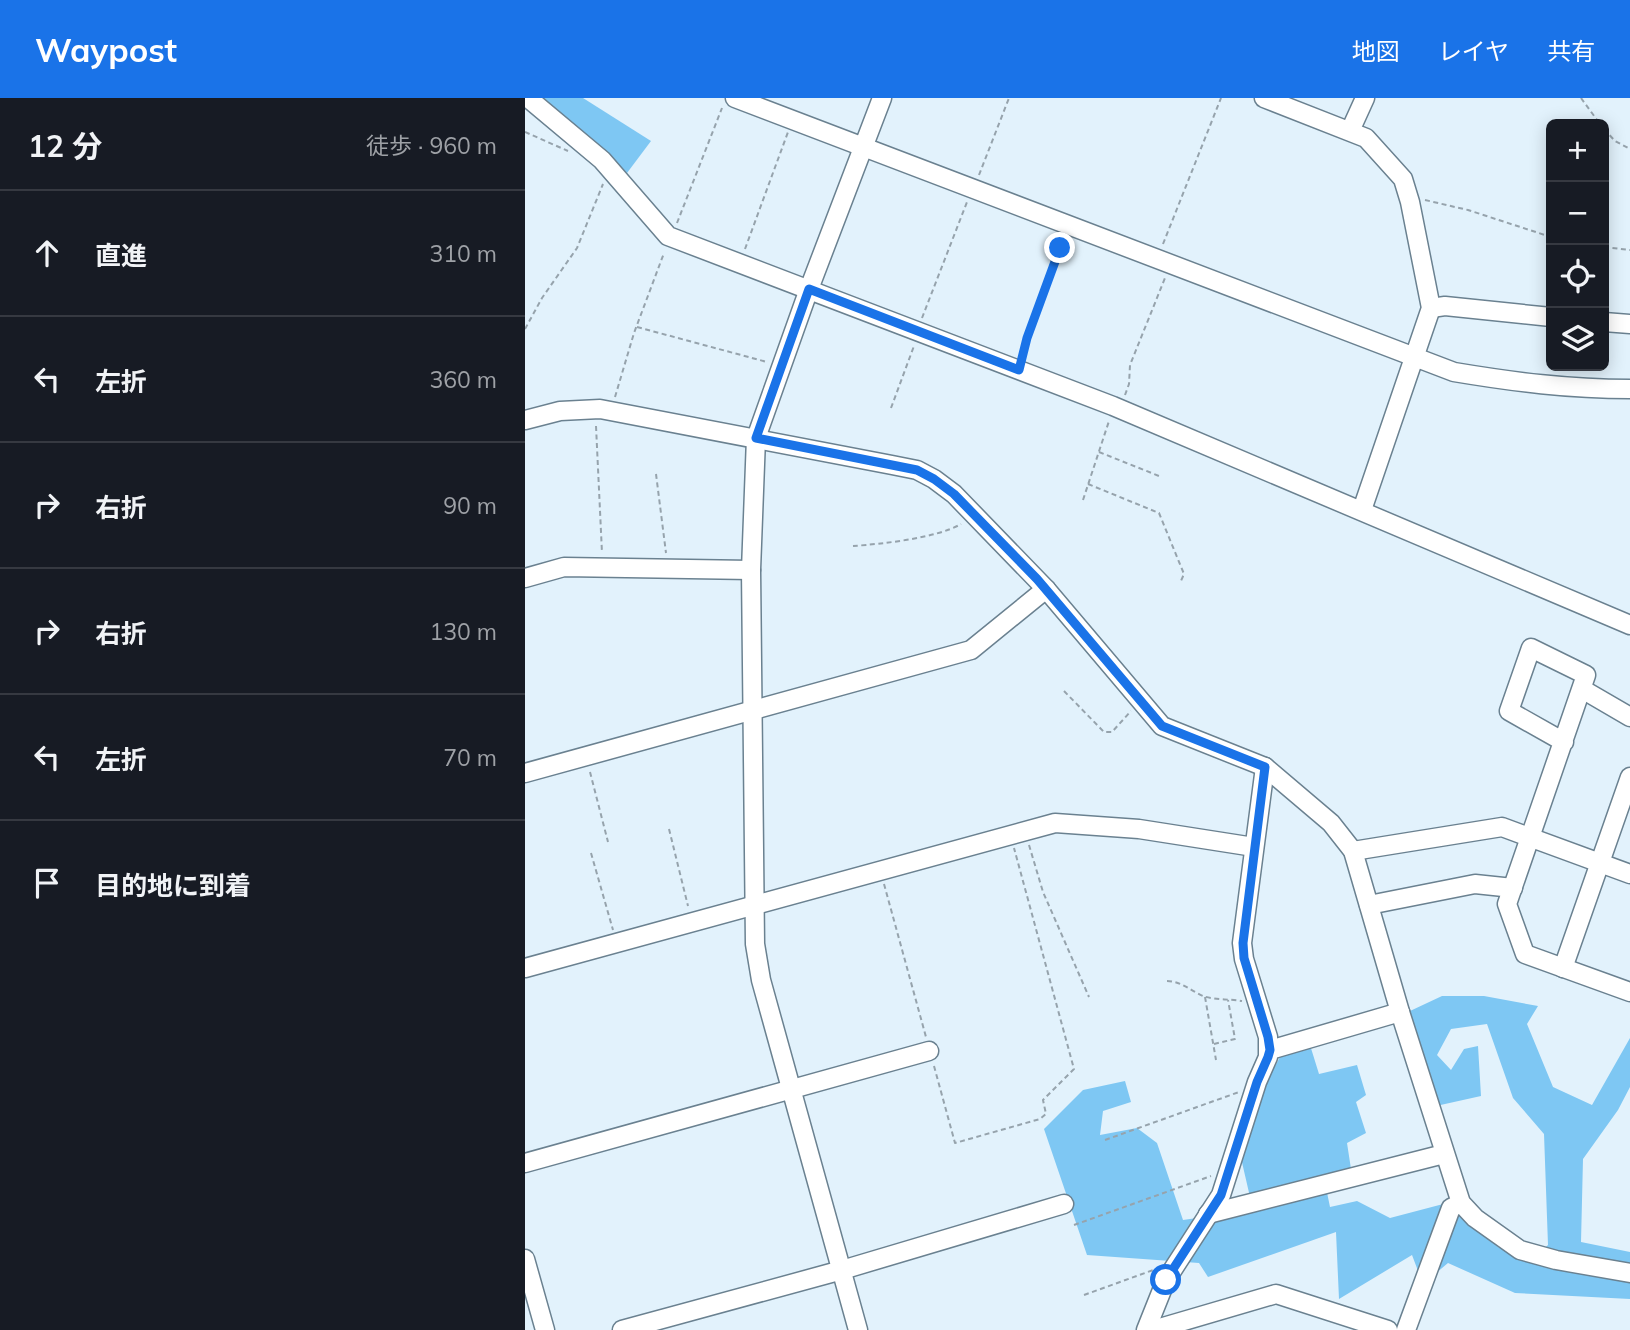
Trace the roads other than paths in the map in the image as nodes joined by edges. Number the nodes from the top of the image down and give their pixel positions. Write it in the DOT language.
graph roads {
  1 [pos="529,98"];
  2 [pos="735,98"];
  3 [pos="882,98"];
  4 [pos="1264,98"];
  5 [pos="1365,98"];
  6 [pos="1350,131"];
  7 [pos="863,146"];
  8 [pos="809,289"];
  9 [pos="1431,308"];
  10 [pos="1546,316"];
  11 [pos="1609,322"];
  12 [pos="1630,324"];
  13 [pos="1414,359"];
  14 [pos="1630,389"];
  15 [pos="525,420"];
  16 [pos="756,438"];
  17 [pos="1362,510"];
  18 [pos="751,570"];
  19 [pos="525,578"];
  20 [pos="1046,589"];
  21 [pos="1630,625"];
  22 [pos="1582,689"];
  23 [pos="752,710"];
  24 [pos="1630,717"];
  25 [pos="1564,742"];
  26 [pos="1265,767"];
  27 [pos="525,773"];
  28 [pos="1630,777"];
  29 [pos="1530,837"];
  30 [pos="1254,847"];
  31 [pos="1353,851"];
  32 [pos="1599,863"];
  33 [pos="1630,874"];
  34 [pos="1513,888"];
  35 [pos="753,904"];
  36 [pos="1369,905"];
  37 [pos="525,968"];
  38 [pos="1563,968"];
  39 [pos="1630,992"];
  40 [pos="1400,1012"];
  41 [pos="1270,1050"];
  42 [pos="929,1051"];
  43 [pos="791,1088"];
  44 [pos="1444,1154"];
  45 [pos="525,1163"];
  46 [pos="1461,1203"];
  47 [pos="1065,1204"];
  48 [pos="1208,1214"];
  49 [pos="525,1259"];
  50 [pos="842,1270"];
  51 [pos="1630,1273"];
  52 [pos="545,1330"];
  53 [pos="622,1330"];
  54 [pos="858,1330"];
  55 [pos="1146,1330"];
  56 [pos="1153,1330"];
  57 [pos="1388,1330"];
  58 [pos="1406,1330"];
  1 -- 8 [label="street"];
  2 -- 7 [label="street"];
  3 -- 7 [label="street"];
  4 -- 6 [label="street"];
  5 -- 6 [label="street"];
  6 -- 9 [label="street"];
  7 -- 8 [label="street"];
  7 -- 13 [label="street"];
  8 -- 16 [label="street"];
  8 -- 17 [label="street"];
  9 -- 10 [label="street"];
  9 -- 13 [label="street"];
  11 -- 12 [label="street"];
  13 -- 14 [label="street"];
  13 -- 17 [label="street"];
  15 -- 16 [label="street"];
  16 -- 18 [label="street"];
  16 -- 20 [label="street"];
  17 -- 21 [label="street"];
  18 -- 19 [label="street"];
  18 -- 23 [label="street"];
  20 -- 23 [label="street"];
  20 -- 26 [label="street"];
  22 -- 24 [label="street"];
  22 -- 25 [label="street"];
  22 -- 25 [label="street"];
  23 -- 27 [label="street"];
  23 -- 35 [label="street"];
  25 -- 29 [label="street"];
  26 -- 30 [label="street"];
  26 -- 31 [label="street"];
  28 -- 32 [label="street"];
  29 -- 31 [label="street"];
  29 -- 32 [label="street"];
  29 -- 34 [label="street"];
  30 -- 35 [label="street"];
  30 -- 41 [label="street"];
  31 -- 36 [label="street"];
  32 -- 33 [label="street"];
  32 -- 38 [label="street"];
  34 -- 36 [label="street"];
  34 -- 38 [label="street"];
  35 -- 37 [label="street"];
  35 -- 43 [label="street"];
  36 -- 40 [label="street"];
  38 -- 39 [label="street"];
  40 -- 41 [label="street"];
  40 -- 44 [label="street"];
  41 -- 48 [label="street"];
  42 -- 43 [label="street"];
  43 -- 45 [label="street"];
  43 -- 50 [label="street"];
  44 -- 46 [label="street"];
  44 -- 48 [label="street"];
  46 -- 51 [label="street"];
  46 -- 58 [label="street"];
  47 -- 50 [label="street"];
  48 -- 55 [label="street"];
  49 -- 52 [label="street"];
  50 -- 53 [label="street"];
  50 -- 54 [label="street"];
  56 -- 57 [label="street"];
}
